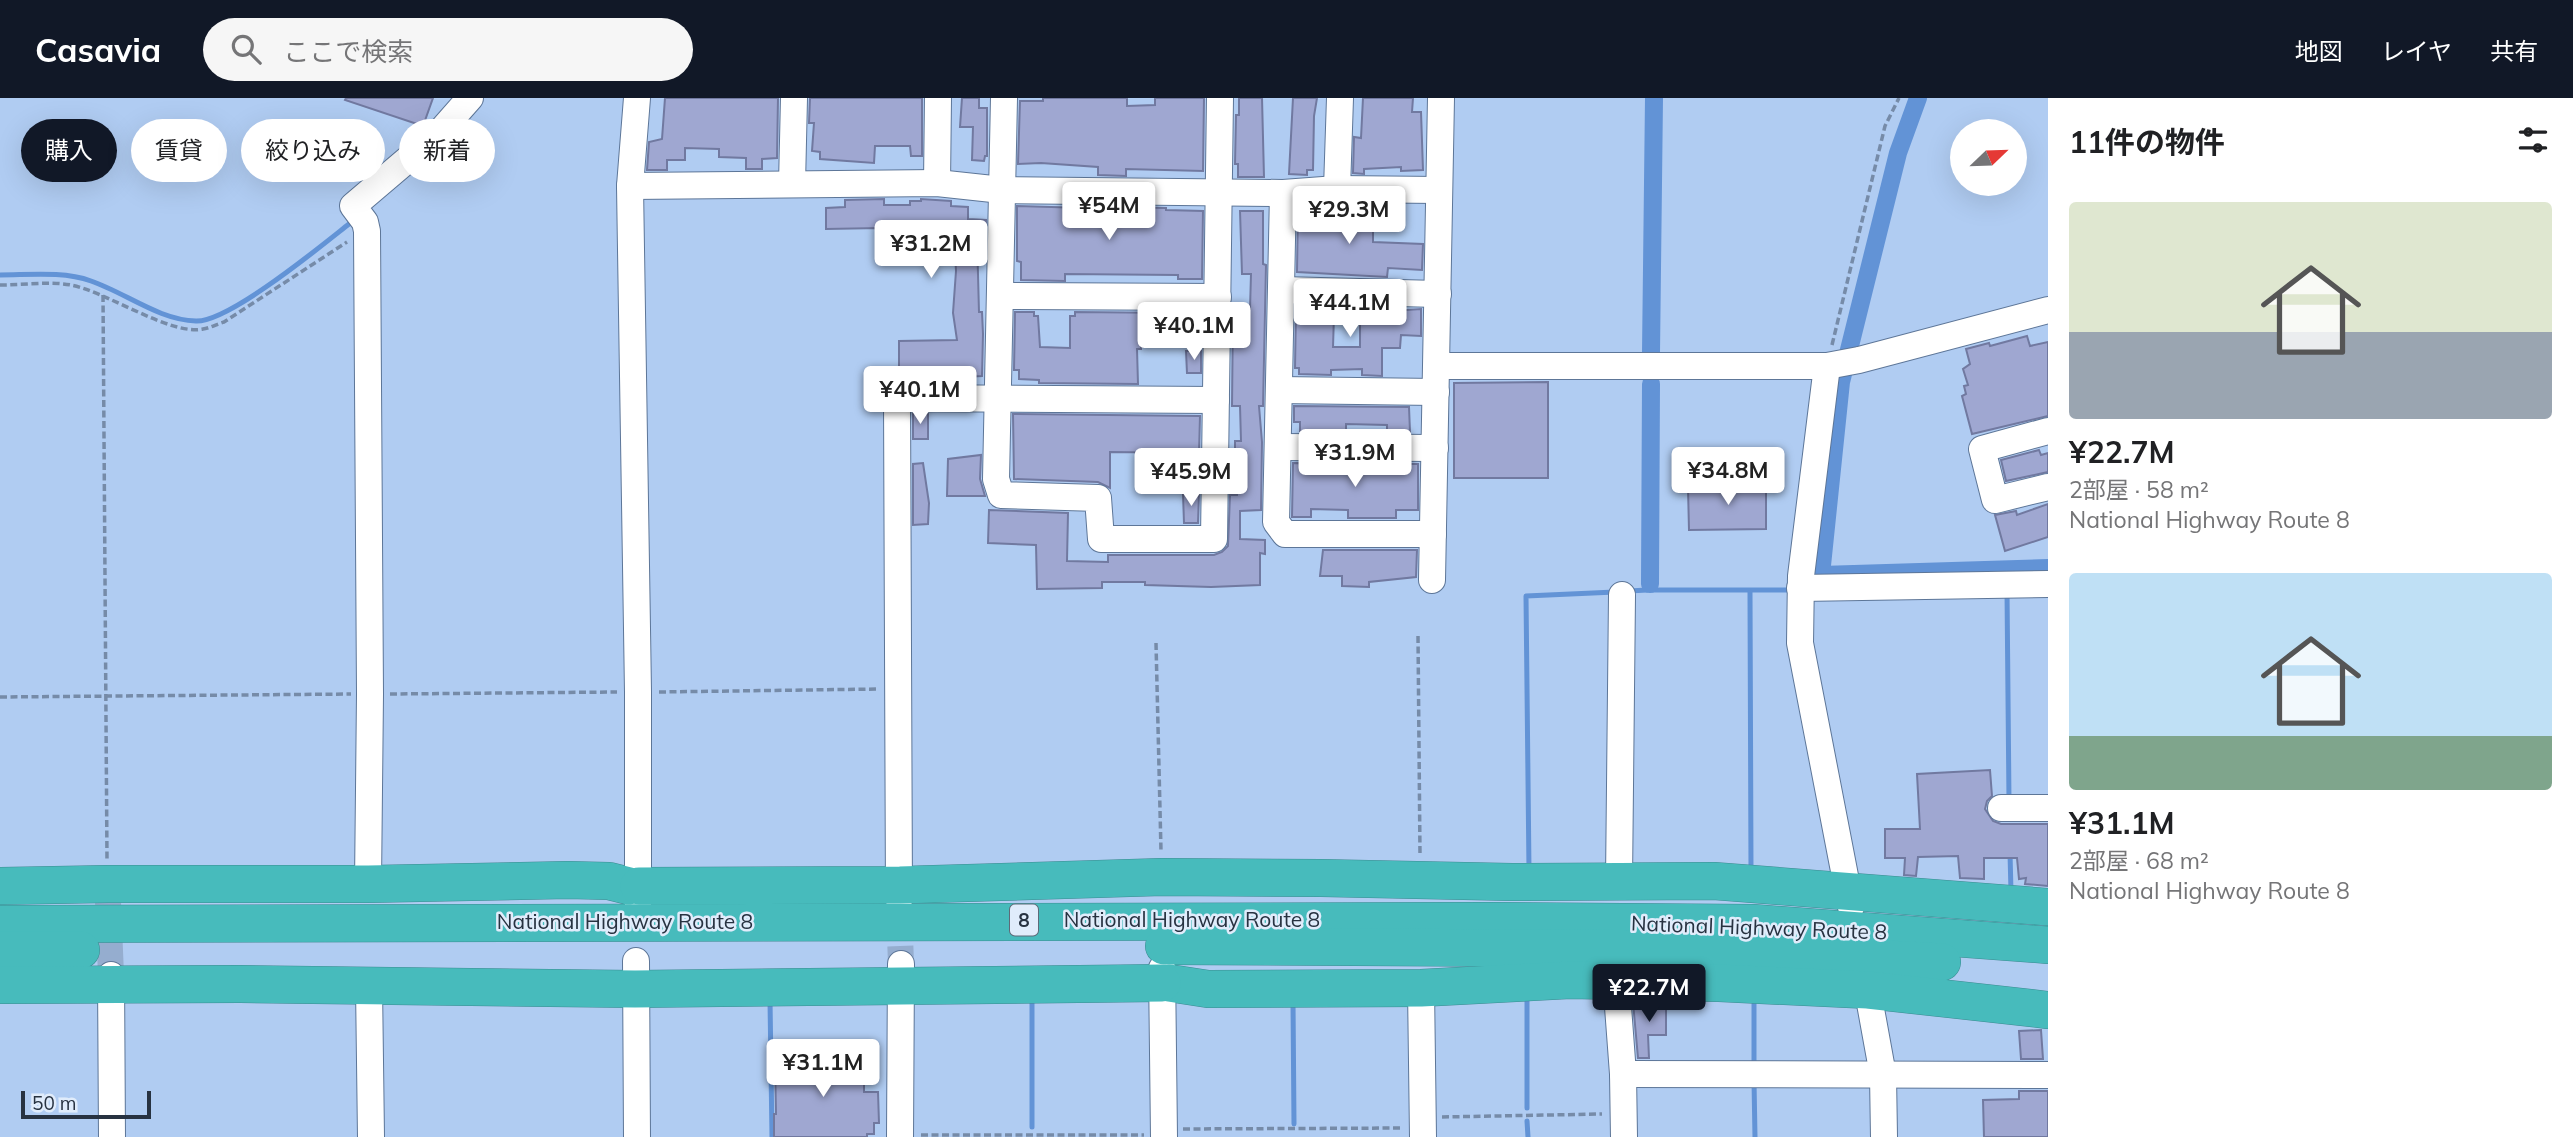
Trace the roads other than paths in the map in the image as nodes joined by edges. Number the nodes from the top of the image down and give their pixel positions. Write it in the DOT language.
graph roads {
  1 [pos="470,98"];
  2 [pos="637,98"];
  3 [pos="794,98"];
  4 [pos="938,98"];
  5 [pos="1004,98"];
  6 [pos="1220,98"];
  7 [pos="1340,98"];
  8 [pos="1441,98"];
  9 [pos="937,183"];
  10 [pos="792,184"];
  11 [pos="630,186"];
  12 [pos="1002,190"];
  13 [pos="1337,190"];
  14 [pos="1439,190"];
  15 [pos="1219,192"];
  16 [pos="1283,193"];
  17 [pos="1281,290"];
  18 [pos="1438,294"];
  19 [pos="1000,296"];
  20 [pos="1218,298"];
  21 [pos="2048,310"];
  22 [pos="1827,366"];
  23 [pos="1436,379"];
  24 [pos="1279,390"];
  25 [pos="998,400"];
  26 [pos="1216,400"];
  27 [pos="2048,432"];
  28 [pos="1278,447"];
  29 [pos="1435,448"];
  30 [pos="2048,486"];
  31 [pos="1433,534"];
  32 [pos="1432,580"];
  33 [pos="2048,584"];
  34 [pos="1800,588"];
  35 [pos="1622,596"];
  36 [pos="2048,807"];
  37 [pos="2009,808"];
  38 [pos="1110,880"];
  39 [pos="1619,881"];
  40 [pos="368,884"];
  41 [pos="0,887"];
  42 [pos="635,893"];
  43 [pos="899,895"];
  44 [pos="2048,907"];
  45 [pos="1853,911"];
  46 [pos="0,925"];
  47 [pos="88,925"];
  48 [pos="2048,945"];
  49 [pos="1711,949"];
  50 [pos="0,950"];
  51 [pos="0,962"];
  52 [pos="2048,970"];
  53 [pos="901,975"];
  54 [pos="636,976"];
  55 [pos="1164,976"];
  56 [pos="111,980"];
  57 [pos="1616,980"];
  58 [pos="1866,981"];
  59 [pos="0,985"];
  60 [pos="369,986"];
  61 [pos="1421,988"];
  62 [pos="2048,1010"];
  63 [pos="1623,1074"];
  64 [pos="1883,1075"];
  65 [pos="2048,1075"];
  66 [pos="1624,1125"];
  67 [pos="1423,1128"];
  68 [pos="1164,1134"];
  69 [pos="900,1136"];
  70 [pos="112,1137"];
  71 [pos="371,1137"];
  72 [pos="637,1137"];
  73 [pos="1884,1137"];
  1 -- 40 [label="street"];
  2 -- 11 [label="street"];
  3 -- 10 [label="street"];
  4 -- 9 [label="street"];
  5 -- 12 [label="street"];
  6 -- 15 [label="street"];
  7 -- 13 [label="street"];
  8 -- 14 [label="street"];
  9 -- 10 [label="street"];
  9 -- 12 [label="street"];
  10 -- 11 [label="street"];
  11 -- 42 [label="street"];
  12 -- 15 [label="street"];
  12 -- 19 [label="street"];
  13 -- 14 [label="street"];
  13 -- 16 [label="street"];
  14 -- 18 [label="street"];
  15 -- 16 [label="street"];
  15 -- 20 [label="street"];
  16 -- 17 [label="street"];
  17 -- 18 [label="street"];
  17 -- 24 [label="street"];
  18 -- 23 [label="street"];
  19 -- 20 [label="street"];
  19 -- 25 [label="street"];
  20 -- 26 [label="street"];
  21 -- 22 [label="street"];
  22 -- 23 [label="street"];
  22 -- 34 [label="street"];
  23 -- 24 [label="street"];
  23 -- 29 [label="street"];
  24 -- 28 [label="street"];
  25 -- 26 [label="street"];
  25 -- 26 [label="street"];
  25 -- 43 [label="street"];
  27 -- 30 [label="street"];
  28 -- 29 [label="street"];
  28 -- 31 [label="street"];
  29 -- 31 [label="street"];
  31 -- 32 [label="street"];
  33 -- 34 [label="street"];
  34 -- 45 [label="street"];
  35 -- 39 [label="street"];
  36 -- 37 [label="street"];
  38 -- 39 [label="highway"];
  38 -- 43 [label="highway"];
  38 -- 45 [label="highway"];
  39 -- 45 [label="highway"];
  40 -- 41 [label="highway"];
  40 -- 42 [label="highway"];
  42 -- 43 [label="highway"];
  42 -- 47 [label="highway"];
  44 -- 45 [label="highway"];
  45 -- 47 [label="highway, National Highway Route 8 / 8"];
  45 -- 48 [label="highway, National Highway Route 8 / 8"];
  46 -- 47 [label="highway, National Highway Route 8 / 8"];
  49 -- 50 [label="highway, National Highway Route 8 / 8"];
  49 -- 52 [label="highway, National Highway Route 8 / 8"];
  49 -- 55 [label="highway"];
  51 -- 54 [label="highway"];
  53 -- 54 [label="highway"];
  53 -- 55 [label="highway"];
  53 -- 69 [label="street"];
  54 -- 60 [label="highway"];
  54 -- 72 [label="street"];
  55 -- 61 [label="highway"];
  55 -- 68 [label="street"];
  56 -- 59 [label="highway"];
  56 -- 60 [label="highway"];
  56 -- 70 [label="street"];
  57 -- 58 [label="highway"];
  57 -- 61 [label="highway"];
  57 -- 63 [label="street"];
  58 -- 62 [label="highway"];
  58 -- 64 [label="street"];
  60 -- 71 [label="street"];
  61 -- 67 [label="street"];
  63 -- 64 [label="street"];
  63 -- 66 [label="street"];
  64 -- 65 [label="street"];
  64 -- 73 [label="street"];
}
